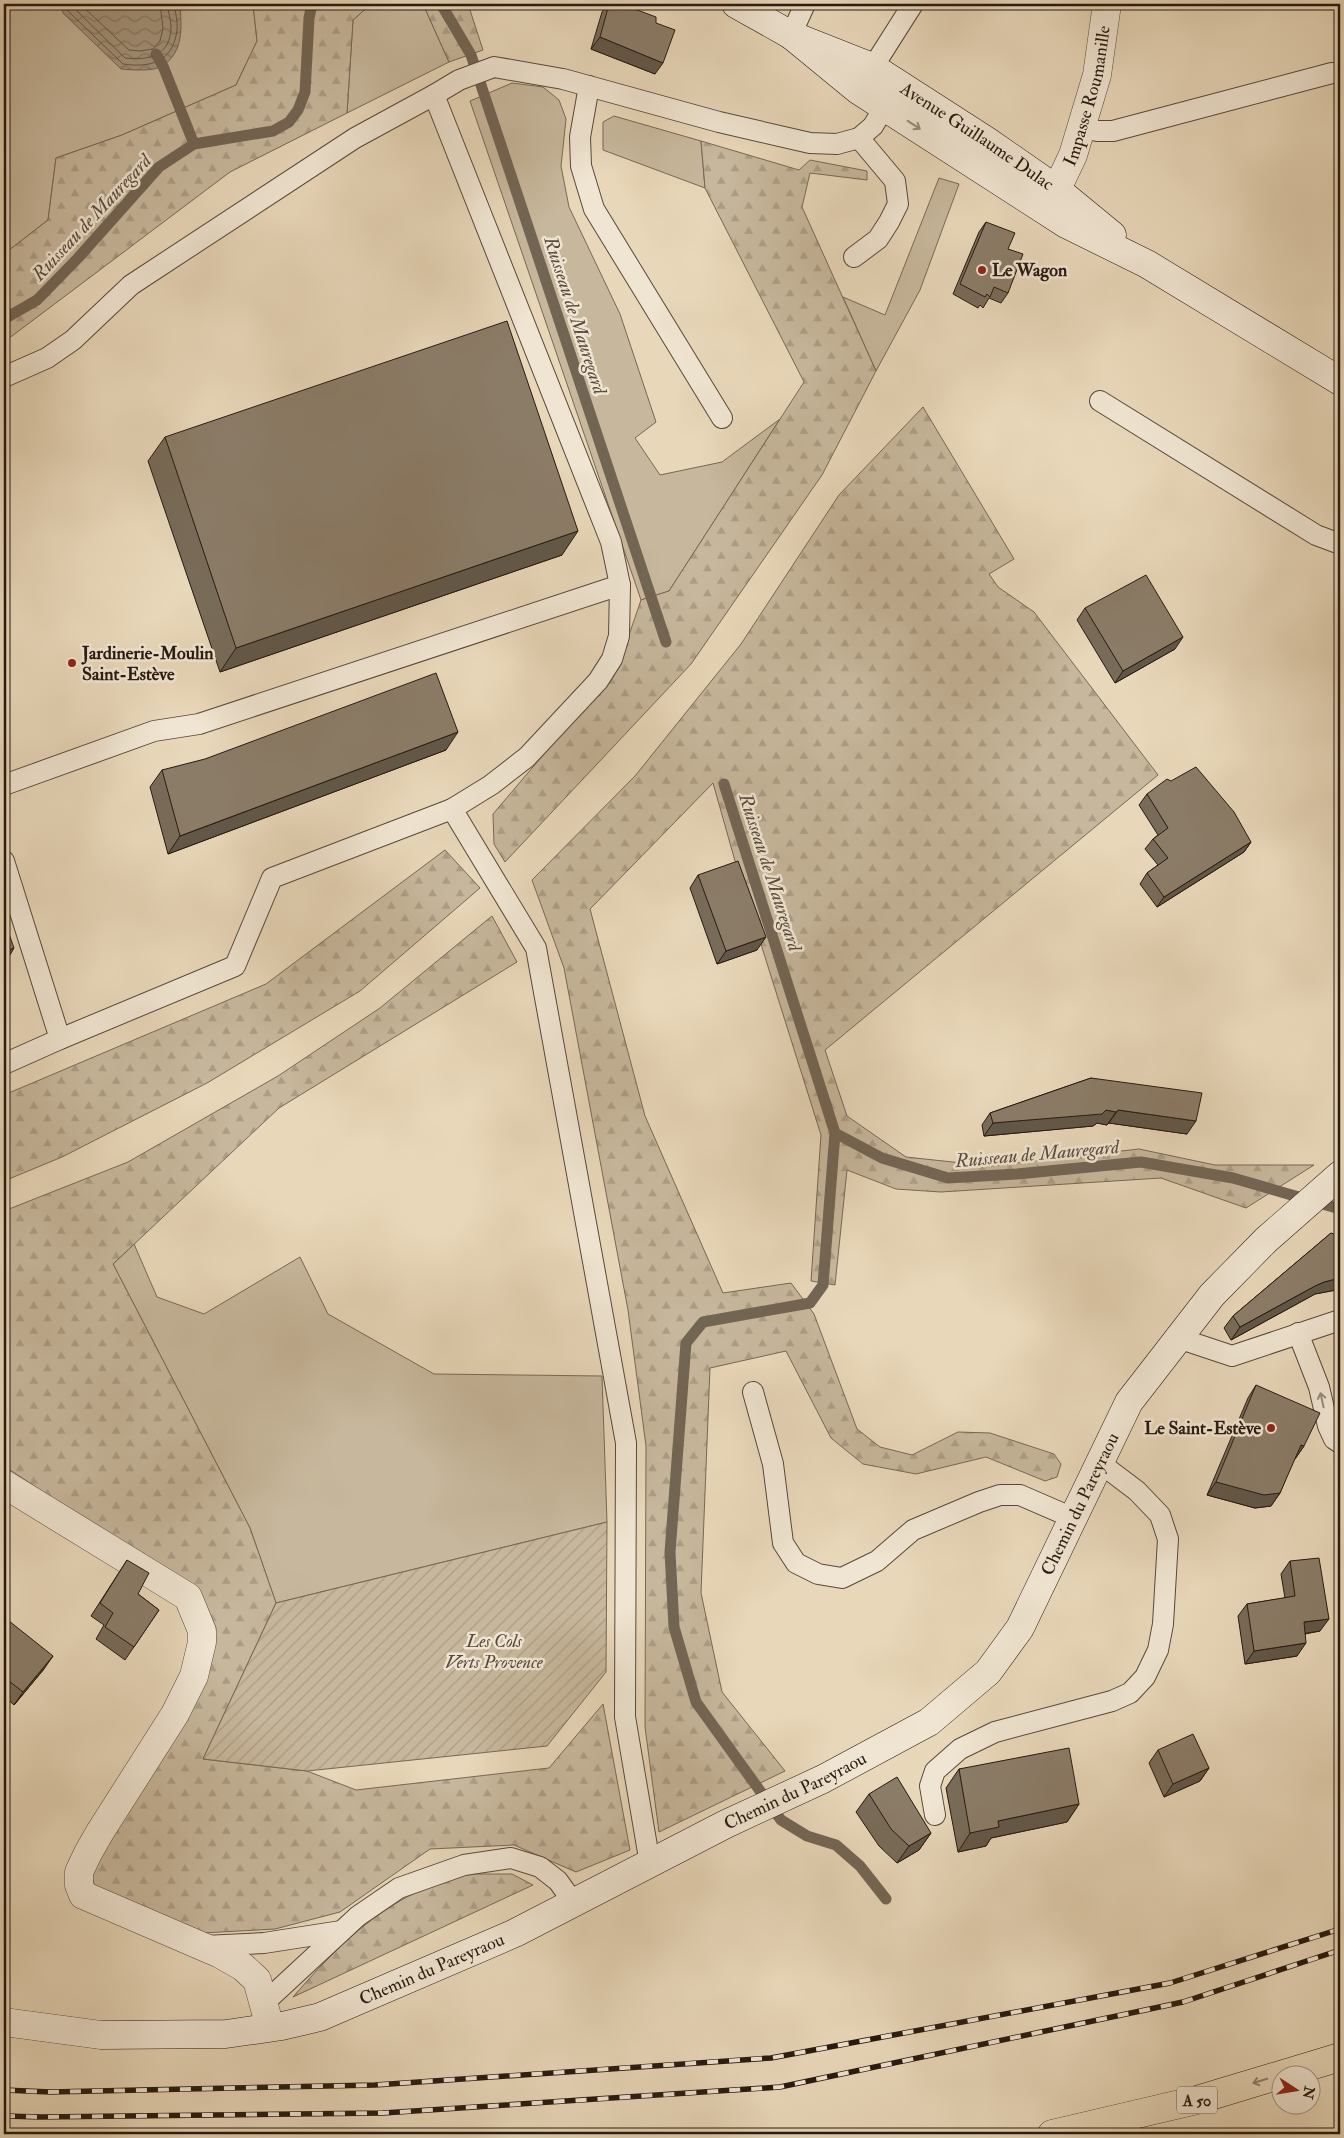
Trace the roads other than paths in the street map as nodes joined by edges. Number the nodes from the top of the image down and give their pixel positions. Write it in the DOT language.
graph roads {
  1 [pos="736,4"];
  2 [pos="805,4"];
  3 [pos="913,4"];
  4 [pos="1107,4"];
  5 [pos="790,35"];
  6 [pos="872,67"];
  7 [pos="1332,73"];
  8 [pos="589,86"];
  9 [pos="858,90"];
  10 [pos="434,95"];
  11 [pos="884,106"];
  12 [pos="1080,128"];
  13 [pos="859,138"];
  14 [pos="1052,200"];
  15 [pos="854,257"];
  16 [pos="4,377"];
  17 [pos="1340,381"];
  18 [pos="1100,400"];
  19 [pos="722,418"];
  20 [pos="1340,544"];
  21 [pos="620,585"];
  22 [pos="4,785"];
  23 [pos="452,809"];
  24 [pos="4,861"];
  25 [pos="60,1039"];
  26 [pos="4,1064"];
  27 [pos="1340,1175"];
  28 [pos="1340,1320"];
  29 [pos="1298,1333"];
  30 [pos="1178,1338"];
  31 [pos="753,1392"];
  32 [pos="1340,1443"];
  33 [pos="1100,1463"];
  34 [pos="4,1484"];
  35 [pos="1073,1518"];
  36 [pos="936,1815"];
  37 [pos="650,1864"];
  38 [pos="574,1902"];
  39 [pos="341,1931"];
  40 [pos="199,1946"];
  41 [pos="267,2015"];
  42 [pos="4,2022"];
  43 [pos="1340,2057"];
  44 [pos="1052,2134"];
  1 -- 5 [label="street, Avenue Guillaume Dulac"];
  2 -- 5 [label="lane"];
  3 -- 6 [label="lane"];
  4 -- 12 [label="street, Impasse Roumanille"];
  5 -- 6 [label="street, Avenue Guillaume Dulac"];
  5 -- 9 [label="street, Avenue Guillaume Dulac"];
  6 -- 9 [label="lane"];
  6 -- 14 [label="street, Avenue Guillaume Dulac"];
  7 -- 12 [label="lane"];
  8 -- 10 [label="lane"];
  8 -- 13 [label="lane"];
  8 -- 19 [label="lane"];
  9 -- 11 [label="street, Avenue Guillaume Dulac"];
  10 -- 16 [label="lane"];
  10 -- 21 [label="lane"];
  11 -- 13 [label="lane"];
  11 -- 14 [label="street, Avenue Guillaume Dulac, one-way"];
  12 -- 14 [label="street, Impasse Roumanille"];
  13 -- 15 [label="lane"];
  14 -- 17 [label="street, Avenue Guillaume Dulac"];
  18 -- 20 [label="lane"];
  21 -- 22 [label="lane"];
  21 -- 23 [label="lane"];
  23 -- 25 [label="lane"];
  23 -- 37 [label="lane"];
  24 -- 25 [label="lane"];
  25 -- 26 [label="lane"];
  27 -- 30 [label="street, Chemin du Pareyraou"];
  28 -- 29 [label="lane"];
  29 -- 30 [label="lane"];
  32 -- 29 [label="lane, one-way"];
  30 -- 33 [label="street, Chemin du Pareyraou"];
  31 -- 35 [label="lane"];
  33 -- 35 [label="street, Chemin du Pareyraou"];
  33 -- 36 [label="lane"];
  34 -- 40 [label="street"];
  35 -- 37 [label="street, Chemin du Pareyraou"];
  37 -- 38 [label="street, Chemin du Pareyraou"];
  38 -- 39 [label="lane"];
  38 -- 41 [label="street, Chemin du Pareyraou"];
  39 -- 40 [label="lane"];
  39 -- 41 [label="lane"];
  40 -- 41 [label="street"];
  41 -- 42 [label="street, Chemin du Pareyraou"];
  43 -- 44 [label="highway, A 50, one-way"];
}
